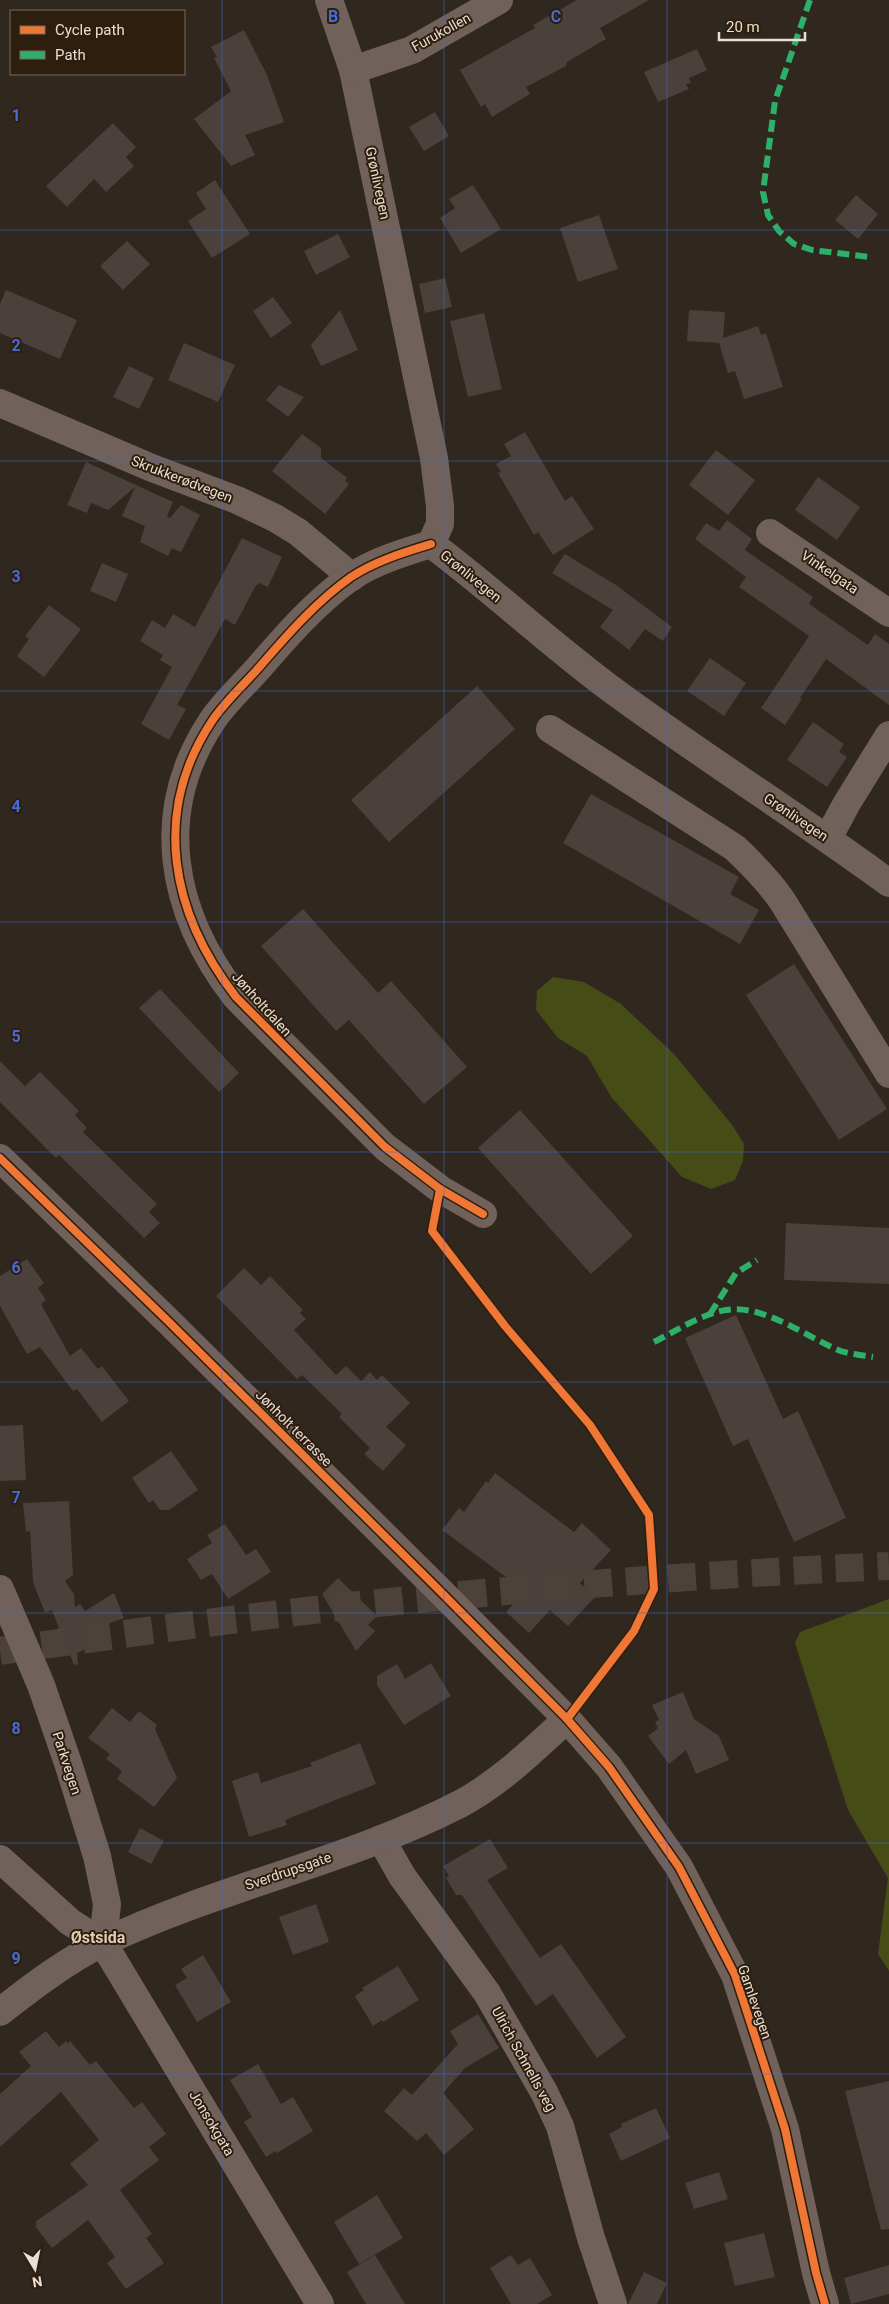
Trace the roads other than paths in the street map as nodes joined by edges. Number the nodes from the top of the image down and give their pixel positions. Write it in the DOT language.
graph roads {
  1 [pos="329,0"];
  2 [pos="499,0"];
  3 [pos="354,70"];
  4 [pos="0,403"];
  5 [pos="770,533"];
  6 [pos="431,544"];
  7 [pos="352,577"];
  8 [pos="889,612"];
  9 [pos="550,729"];
  10 [pos="889,735"];
  11 [pos="828,838"];
  12 [pos="889,883"];
  13 [pos="889,1074"];
  14 [pos="0,1158"];
  15 [pos="483,1214"];
  16 [pos="0,1590"];
  17 [pos="567,1719"];
  18 [pos="381,1839"];
  19 [pos="0,1859"];
  20 [pos="104,1943"];
  21 [pos="0,2012"];
  22 [pos="320,2304"];
  23 [pos="613,2304"];
  24 [pos="825,2304"];
  1 -- 3 [label="street, Grønlivegen"];
  2 -- 3 [label="street, Furukollen"];
  3 -- 6 [label="street, Grønlivegen"];
  4 -- 7 [label="street, Skrukkerødvegen"];
  5 -- 8 [label="street, Vinkelgata"];
  6 -- 7 [label="street, Jønholtdalen"];
  6 -- 11 [label="street, Grønlivegen"];
  7 -- 15 [label="street, Jønholtdalen"];
  9 -- 13 [label="street"];
  10 -- 11 [label="street"];
  11 -- 12 [label="street, Grønlivegen"];
  14 -- 17 [label="street, Jønholt terrasse"];
  16 -- 20 [label="street, Parkvegen"];
  17 -- 18 [label="street, Sverdrupsgate"];
  17 -- 24 [label="street, Gamlevegen"];
  18 -- 20 [label="street, Sverdrupsgate"];
  18 -- 23 [label="street, Ulrich Schnells veg"];
  19 -- 20 [label="street"];
  20 -- 21 [label="street, Sverdrupsgate"];
  20 -- 22 [label="street, Jonsokgata"];
}
